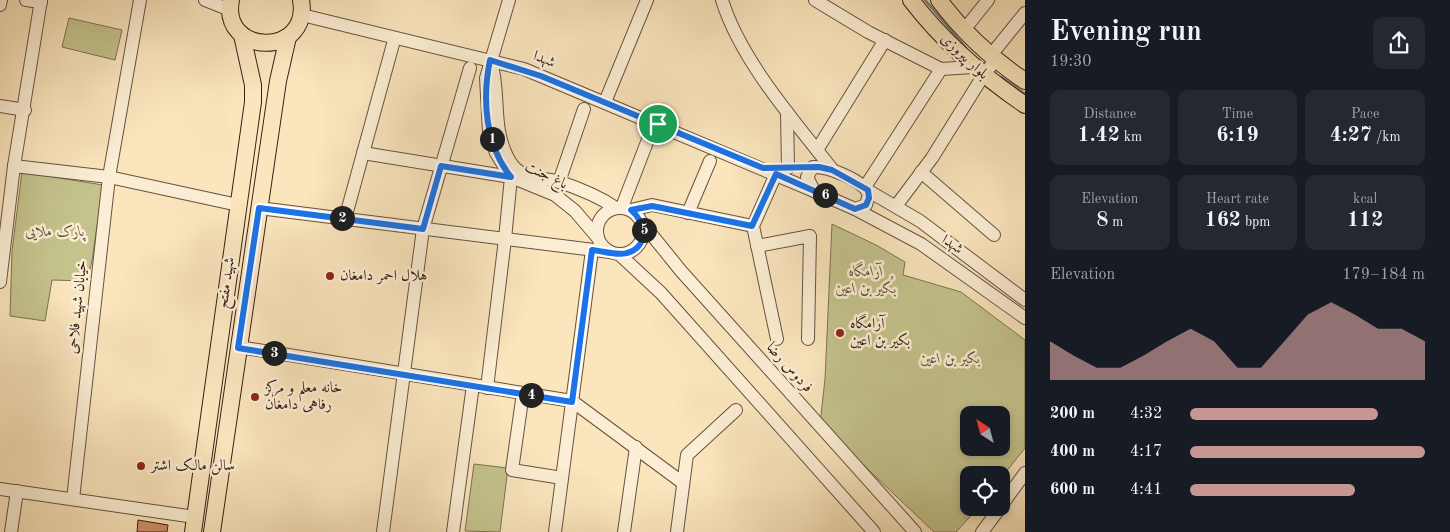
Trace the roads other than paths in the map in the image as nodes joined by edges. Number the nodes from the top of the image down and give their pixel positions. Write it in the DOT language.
graph roads {
  1 [pos="1,0"];
  2 [pos="26,0"];
  3 [pos="140,0"];
  4 [pos="206,0"];
  5 [pos="509,0"];
  6 [pos="647,0"];
  7 [pos="722,0"];
  8 [pos="816,0"];
  9 [pos="911,0"];
  10 [pos="939,0"];
  11 [pos="988,0"];
  12 [pos="41,1"];
  13 [pos="0,5"];
  14 [pos="230,5"];
  15 [pos="302,7"];
  16 [pos="1025,13"];
  17 [pos="964,30"];
  18 [pos="242,35"];
  19 [pos="288,37"];
  20 [pos="884,40"];
  21 [pos="393,44"];
  22 [pos="993,57"];
  23 [pos="490,60"];
  24 [pos="470,68"];
  25 [pos="940,69"];
  26 [pos="978,71"];
  27 [pos="1025,81"];
  28 [pos="606,102"];
  29 [pos="1025,105"];
  30 [pos="0,106"];
  31 [pos="584,109"];
  32 [pos="25,110"];
  33 [pos="787,112"];
  34 [pos="649,137"];
  35 [pos="816,150"];
  36 [pos="363,153"];
  37 [pos="710,161"];
  38 [pos="14,166"];
  39 [pos="441,166"];
  40 [pos="813,167"];
  41 [pos="763,168"];
  42 [pos="788,168"];
  43 [pos="832,170"];
  44 [pos="920,172"];
  45 [pos="776,174"];
  46 [pos="109,176"];
  47 [pos="511,177"];
  48 [pos="559,182"];
  49 [pos="866,189"];
  50 [pos="814,191"];
  51 [pos="238,205"];
  52 [pos="896,206"];
  53 [pos="259,208"];
  54 [pos="623,208"];
  55 [pos="855,209"];
  56 [pos="688,213"];
  57 [pos="5,216"];
  58 [pos="345,219"];
  59 [pos="643,224"];
  60 [pos="752,226"];
  61 [pos="423,229"];
  62 [pos="994,236"];
  63 [pos="506,239"];
  64 [pos="595,244"];
  65 [pos="757,246"];
  66 [pos="614,253"];
  67 [pos="0,282"];
  68 [pos="1025,300"];
  69 [pos="1025,318"];
  70 [pos="777,339"];
  71 [pos="808,339"];
  72 [pos="238,348"];
  73 [pos="404,374"];
  74 [pos="473,385"];
  75 [pos="487,388"];
  76 [pos="523,394"];
  77 [pos="572,402"];
  78 [pos="736,410"];
  79 [pos="636,447"];
  80 [pos="1025,474"];
  81 [pos="562,478"];
  82 [pos="683,482"];
  83 [pos="0,489"];
  84 [pos="17,491"];
  85 [pos="1010,495"];
  86 [pos="73,499"];
  87 [pos="994,516"];
  88 [pos="194,524"];
  89 [pos="11,532"];
  90 [pos="212,532"];
  91 [pos="383,532"];
  92 [pos="453,532"];
  93 [pos="555,532"];
  94 [pos="624,532"];
  95 [pos="677,532"];
  96 [pos="874,532"];
  97 [pos="915,532"];
  98 [pos="982,532"];
  1 -- 13 [label="street"];
  2 -- 12 [label="street"];
  3 -- 46 [label="street, خیابان شهید فلاحی"];
  4 -- 14 [label="street"];
  5 -- 23 [label="street"];
  6 -- 28 [label="street"];
  7 -- 33 [label="street"];
  8 -- 20 [label="street"];
  9 -- 26 [label="main road, بلوار پیروزی"];
  10 -- 17 [label="main road, بلوار پیروزی"];
  11 -- 17 [label="street"];
  12 -- 32 [label="street"];
  14 -- 18 [label="main road, شهید مفتح"];
  15 -- 19 [label="main road, شهید مفتح"];
  15 -- 23 [label="street, شهدا"];
  16 -- 22 [label="street"];
  17 -- 22 [label="main road, بلوار پیروزی"];
  18 -- 19 [label="main road"];
  18 -- 51 [label="main road, شهید مفتح"];
  19 -- 53 [label="main road, شهید مفتح"];
  20 -- 25 [label="street"];
  20 -- 35 [label="street"];
  21 -- 36 [label="street"];
  22 -- 26 [label="street"];
  22 -- 27 [label="main road, بلوار پیروزی"];
  23 -- 28 [label="street, شهدا"];
  23 -- 47 [label="street, باغ جنت"];
  23 -- 48 [label="street, باغ جنت"];
  24 -- 39 [label="street"];
  25 -- 26 [label="street"];
  25 -- 49 [label="street"];
  26 -- 29 [label="main road, بلوار پیروزی"];
  26 -- 44 [label="street"];
  28 -- 41 [label="street, شهدا"];
  30 -- 32 [label="street"];
  31 -- 48 [label="street"];
  32 -- 38 [label="street"];
  33 -- 35 [label="street"];
  33 -- 42 [label="street"];
  34 -- 54 [label="street"];
  35 -- 43 [label="street"];
  36 -- 39 [label="street"];
  36 -- 58 [label="street"];
  37 -- 56 [label="street"];
  38 -- 46 [label="street"];
  38 -- 57 [label="street"];
  39 -- 47 [label="street"];
  39 -- 61 [label="street"];
  40 -- 42 [label="street, شهدا"];
  40 -- 43 [label="street, شهدا"];
  40 -- 50 [label="street"];
  41 -- 42 [label="street, شهدا"];
  41 -- 45 [label="street, شهدا"];
  43 -- 49 [label="street, شهدا"];
  44 -- 52 [label="street"];
  44 -- 62 [label="street"];
  45 -- 50 [label="street, شهدا"];
  45 -- 60 [label="street"];
  46 -- 51 [label="street"];
  46 -- 86 [label="street, خیابان شهید فلاحی"];
  47 -- 63 [label="street"];
  47 -- 64 [label="street, باغ جنت"];
  48 -- 54 [label="street, باغ جنت"];
  49 -- 52 [label="street, شهدا"];
  49 -- 55 [label="street"];
  50 -- 55 [label="street, شهدا"];
  51 -- 88 [label="main road, شهید مفتح"];
  52 -- 68 [label="street, شهدا"];
  53 -- 58 [label="street"];
  53 -- 72 [label="main road, شهید مفتح"];
  54 -- 56 [label="street"];
  54 -- 59 [label="street"];
  54 -- 64 [label="street"];
  55 -- 69 [label="street, شهدا"];
  56 -- 60 [label="street"];
  57 -- 67 [label="street"];
  58 -- 61 [label="street"];
  59 -- 66 [label="street"];
  59 -- 97 [label="street, فردوس رضا"];
  60 -- 65 [label="street"];
  61 -- 63 [label="street"];
  61 -- 73 [label="street"];
  63 -- 64 [label="street"];
  63 -- 75 [label="street"];
  64 -- 66 [label="street"];
  64 -- 77 [label="street"];
  65 -- 70 [label="street"];
  65 -- 71 [label="street"];
  66 -- 96 [label="street"];
  72 -- 73 [label="street"];
  72 -- 90 [label="main road, شهید مفتح"];
  73 -- 74 [label="street"];
  73 -- 91 [label="street"];
  74 -- 75 [label="street"];
  74 -- 92 [label="street"];
  75 -- 76 [label="street"];
  76 -- 77 [label="street"];
  76 -- 81 [label="street"];
  77 -- 79 [label="street"];
  77 -- 81 [label="street"];
  78 -- 82 [label="street"];
  79 -- 82 [label="street"];
  79 -- 94 [label="street"];
  80 -- 85 [label="street"];
  81 -- 93 [label="street"];
  82 -- 95 [label="street"];
  83 -- 84 [label="street"];
  84 -- 86 [label="street"];
  84 -- 89 [label="street"];
  86 -- 88 [label="street"];
  87 -- 98 [label="street"];
}
